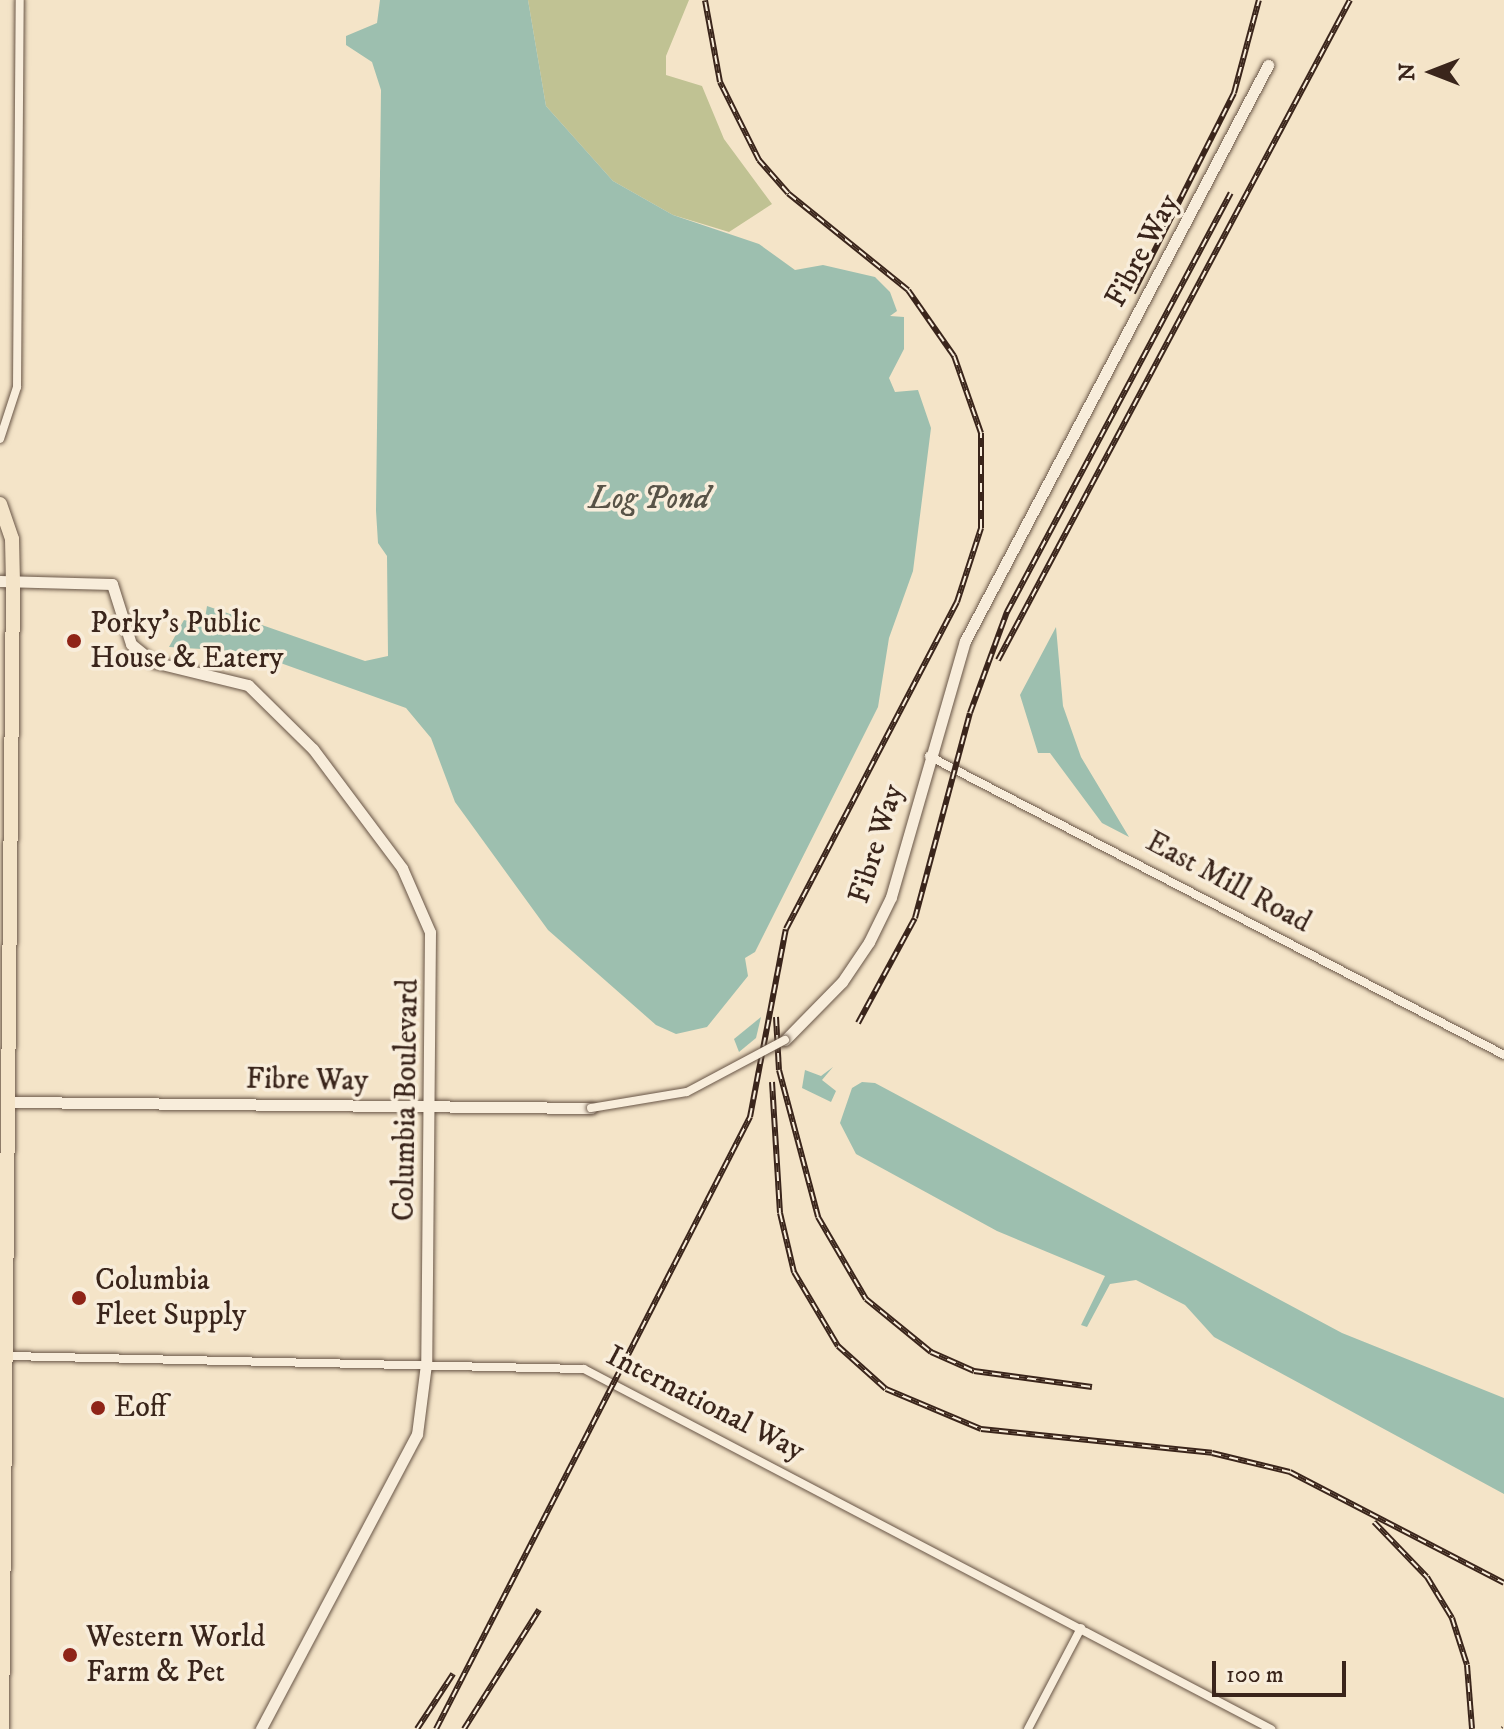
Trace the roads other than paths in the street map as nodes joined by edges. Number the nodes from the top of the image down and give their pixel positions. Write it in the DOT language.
graph roads {
  1 [pos="20,0"];
  2 [pos="1268,65"];
  3 [pos="0,439"];
  4 [pos="0,504"];
  5 [pos="6,581"];
  6 [pos="928,755"];
  7 [pos="785,1040"];
  8 [pos="1504,1055"];
  9 [pos="12,1102"];
  10 [pos="431,1106"];
  11 [pos="591,1108"];
  12 [pos="9,1356"];
  13 [pos="426,1364"];
  14 [pos="1081,1628"];
  15 [pos="2,1729"];
  16 [pos="261,1729"];
  17 [pos="1028,1729"];
  18 [pos="1271,1729"];
  1 -- 3 [label="street"];
  2 -- 6 [label="street, Fibre Way"];
  4 -- 5 [label="highway"];
  5 -- 9 [label="highway"];
  5 -- 10 [label="street, Columbia Boulevard"];
  6 -- 7 [label="street, Fibre Way"];
  6 -- 8 [label="street, East Mill Road"];
  7 -- 11 [label="street, Fibre Way, bridge"];
  9 -- 10 [label="street, Fibre Way"];
  9 -- 12 [label="highway"];
  10 -- 11 [label="street, Fibre Way"];
  10 -- 13 [label="street, Columbia Boulevard"];
  12 -- 13 [label="street, International Way"];
  12 -- 15 [label="highway"];
  13 -- 14 [label="street, International Way"];
  13 -- 16 [label="street, Columbia Boulevard"];
  14 -- 17 [label="street"];
  14 -- 18 [label="street, International Way"];
}
